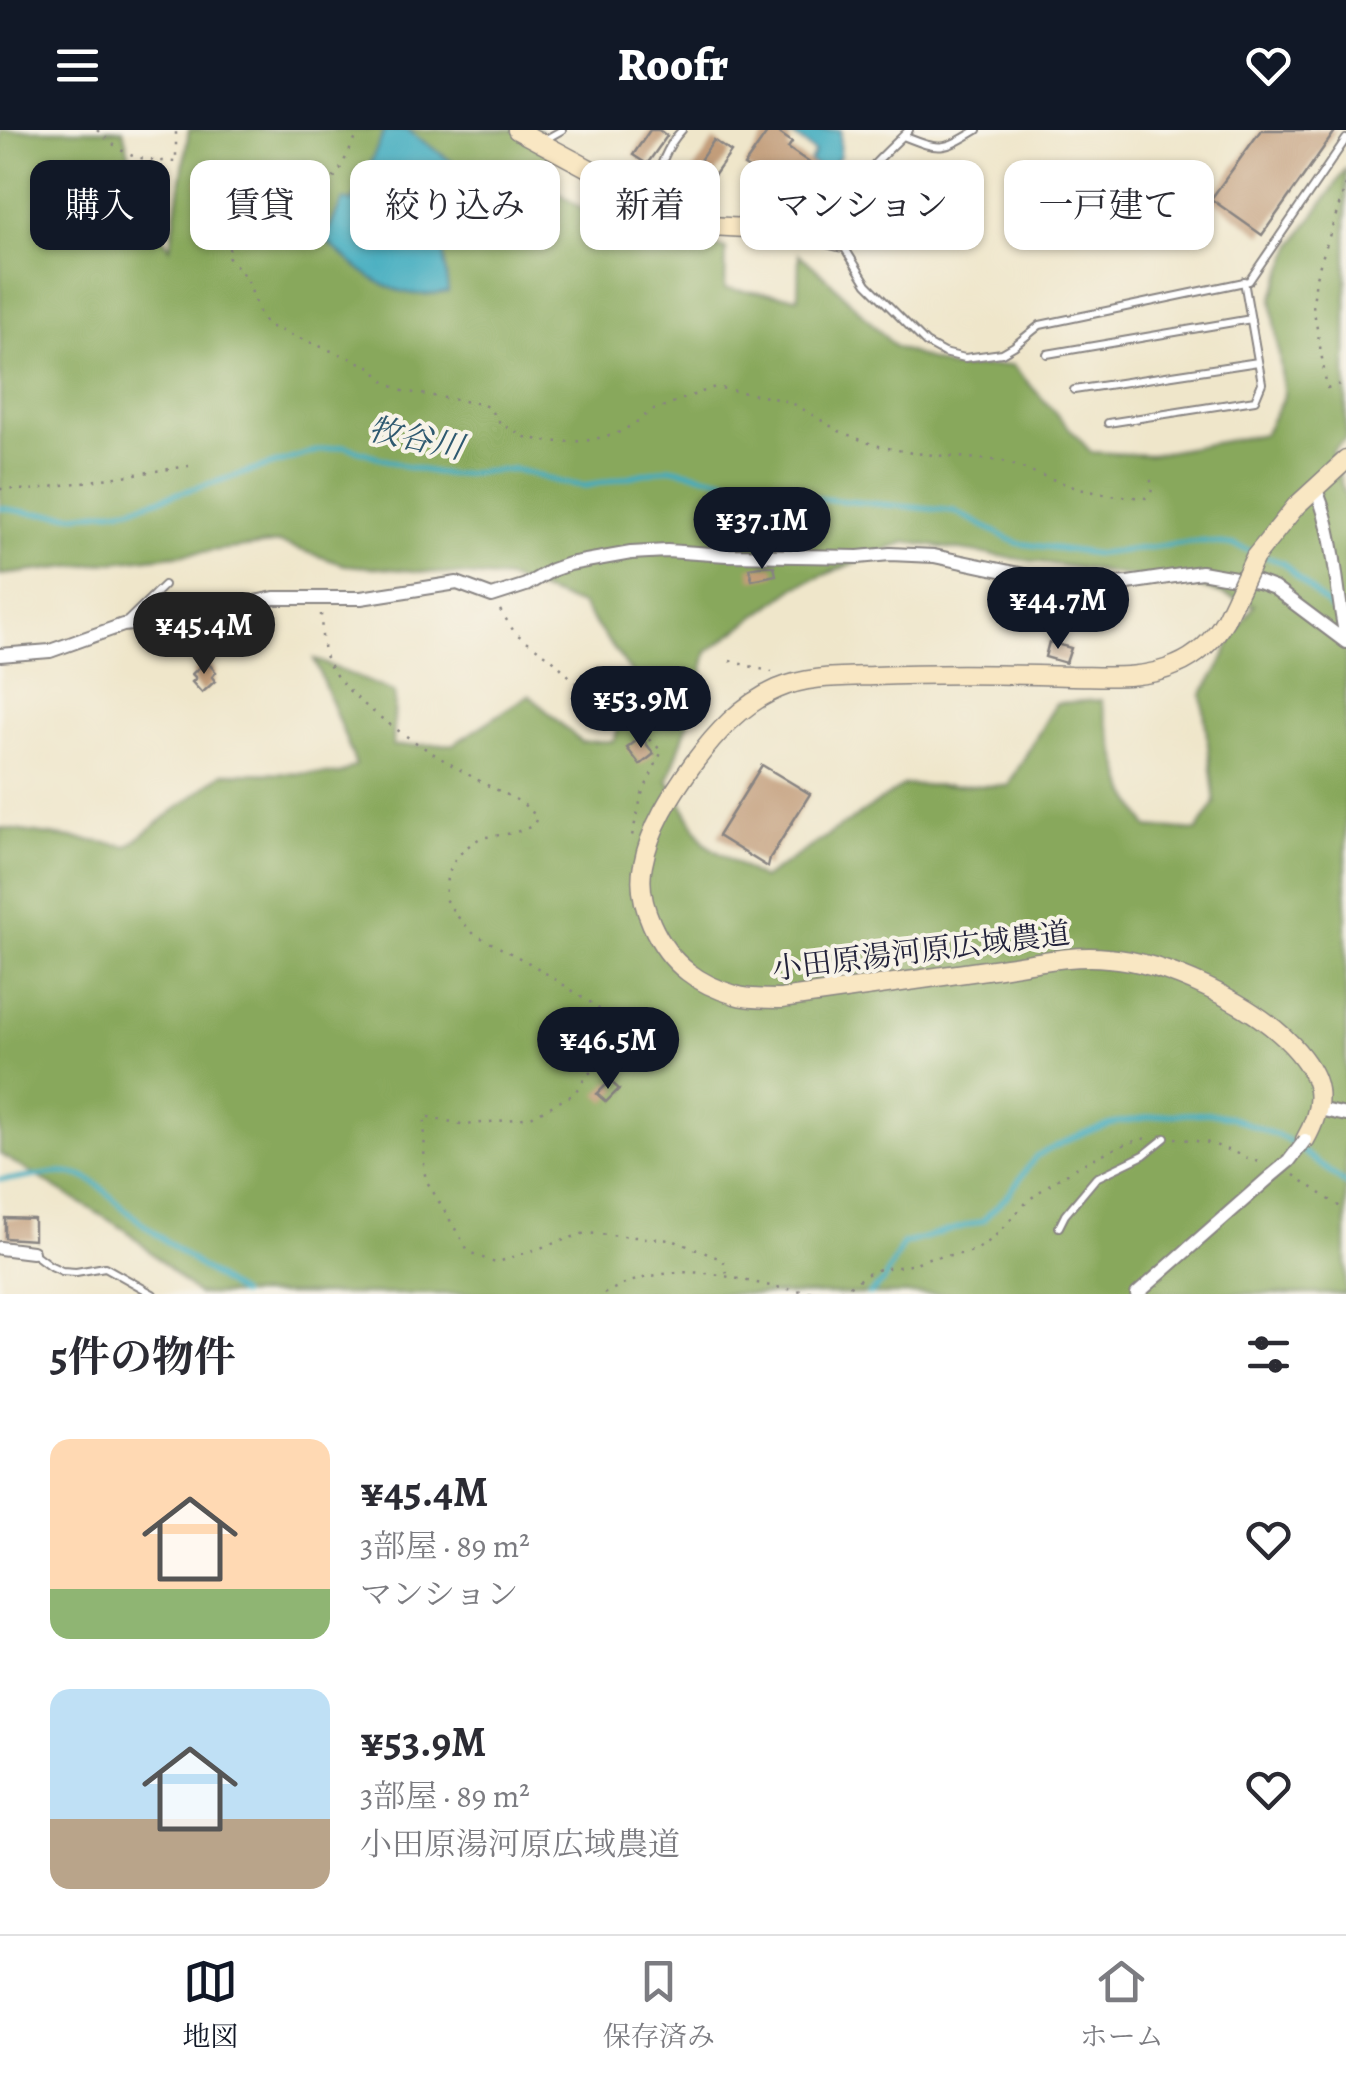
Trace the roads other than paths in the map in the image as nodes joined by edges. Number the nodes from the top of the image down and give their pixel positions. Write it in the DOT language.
graph roads {
  1 [pos="517,130"];
  2 [pos="562,130"];
  3 [pos="682,130"];
  4 [pos="978,130"];
  5 [pos="906,133"];
  6 [pos="1346,139"];
  7 [pos="540,142"];
  8 [pos="664,160"];
  9 [pos="880,160"];
  10 [pos="580,164"];
  11 [pos="846,250"];
  12 [pos="1244,282"];
  13 [pos="1250,319"];
  14 [pos="1047,354"];
  15 [pos="1258,362"];
  16 [pos="1074,390"];
  17 [pos="1108,423"];
  18 [pos="1346,460"];
  19 [pos="1315,488"];
  20 [pos="164,585"];
  21 [pos="124,624"];
  22 [pos="1346,639"];
  23 [pos="0,655"];
  24 [pos="1319,1109"];
  25 [pos="1346,1115"];
  26 [pos="1165,1138"];
  27 [pos="1305,1140"];
  28 [pos="1059,1227"];
  29 [pos="0,1248"];
  30 [pos="32,1252"];
  31 [pos="153,1294"];
  32 [pos="1136,1294"];
  1 -- 7 [label="street"];
  2 -- 7 [label="lane"];
  3 -- 8 [label="lane"];
  4 -- 5 [label="lane"];
  5 -- 9 [label="lane"];
  6 -- 12 [label="lane"];
  7 -- 10 [label="street"];
  11 -- 12 [label="lane"];
  12 -- 13 [label="lane"];
  13 -- 14 [label="lane"];
  13 -- 15 [label="lane"];
  15 -- 16 [label="lane"];
  15 -- 17 [label="lane"];
  18 -- 19 [label="street, 小田原湯河原広域農道"];
  19 -- 22 [label="street"];
  19 -- 24 [label="street, 小田原湯河原広域農道, bridge"];
  20 -- 21 [label="lane"];
  21 -- 22 [label="street"];
  21 -- 23 [label="street"];
  24 -- 25 [label="street"];
  24 -- 27 [label="street"];
  26 -- 28 [label="lane"];
  27 -- 32 [label="street, bridge"];
  29 -- 30 [label="street"];
  30 -- 31 [label="lane"];
}
